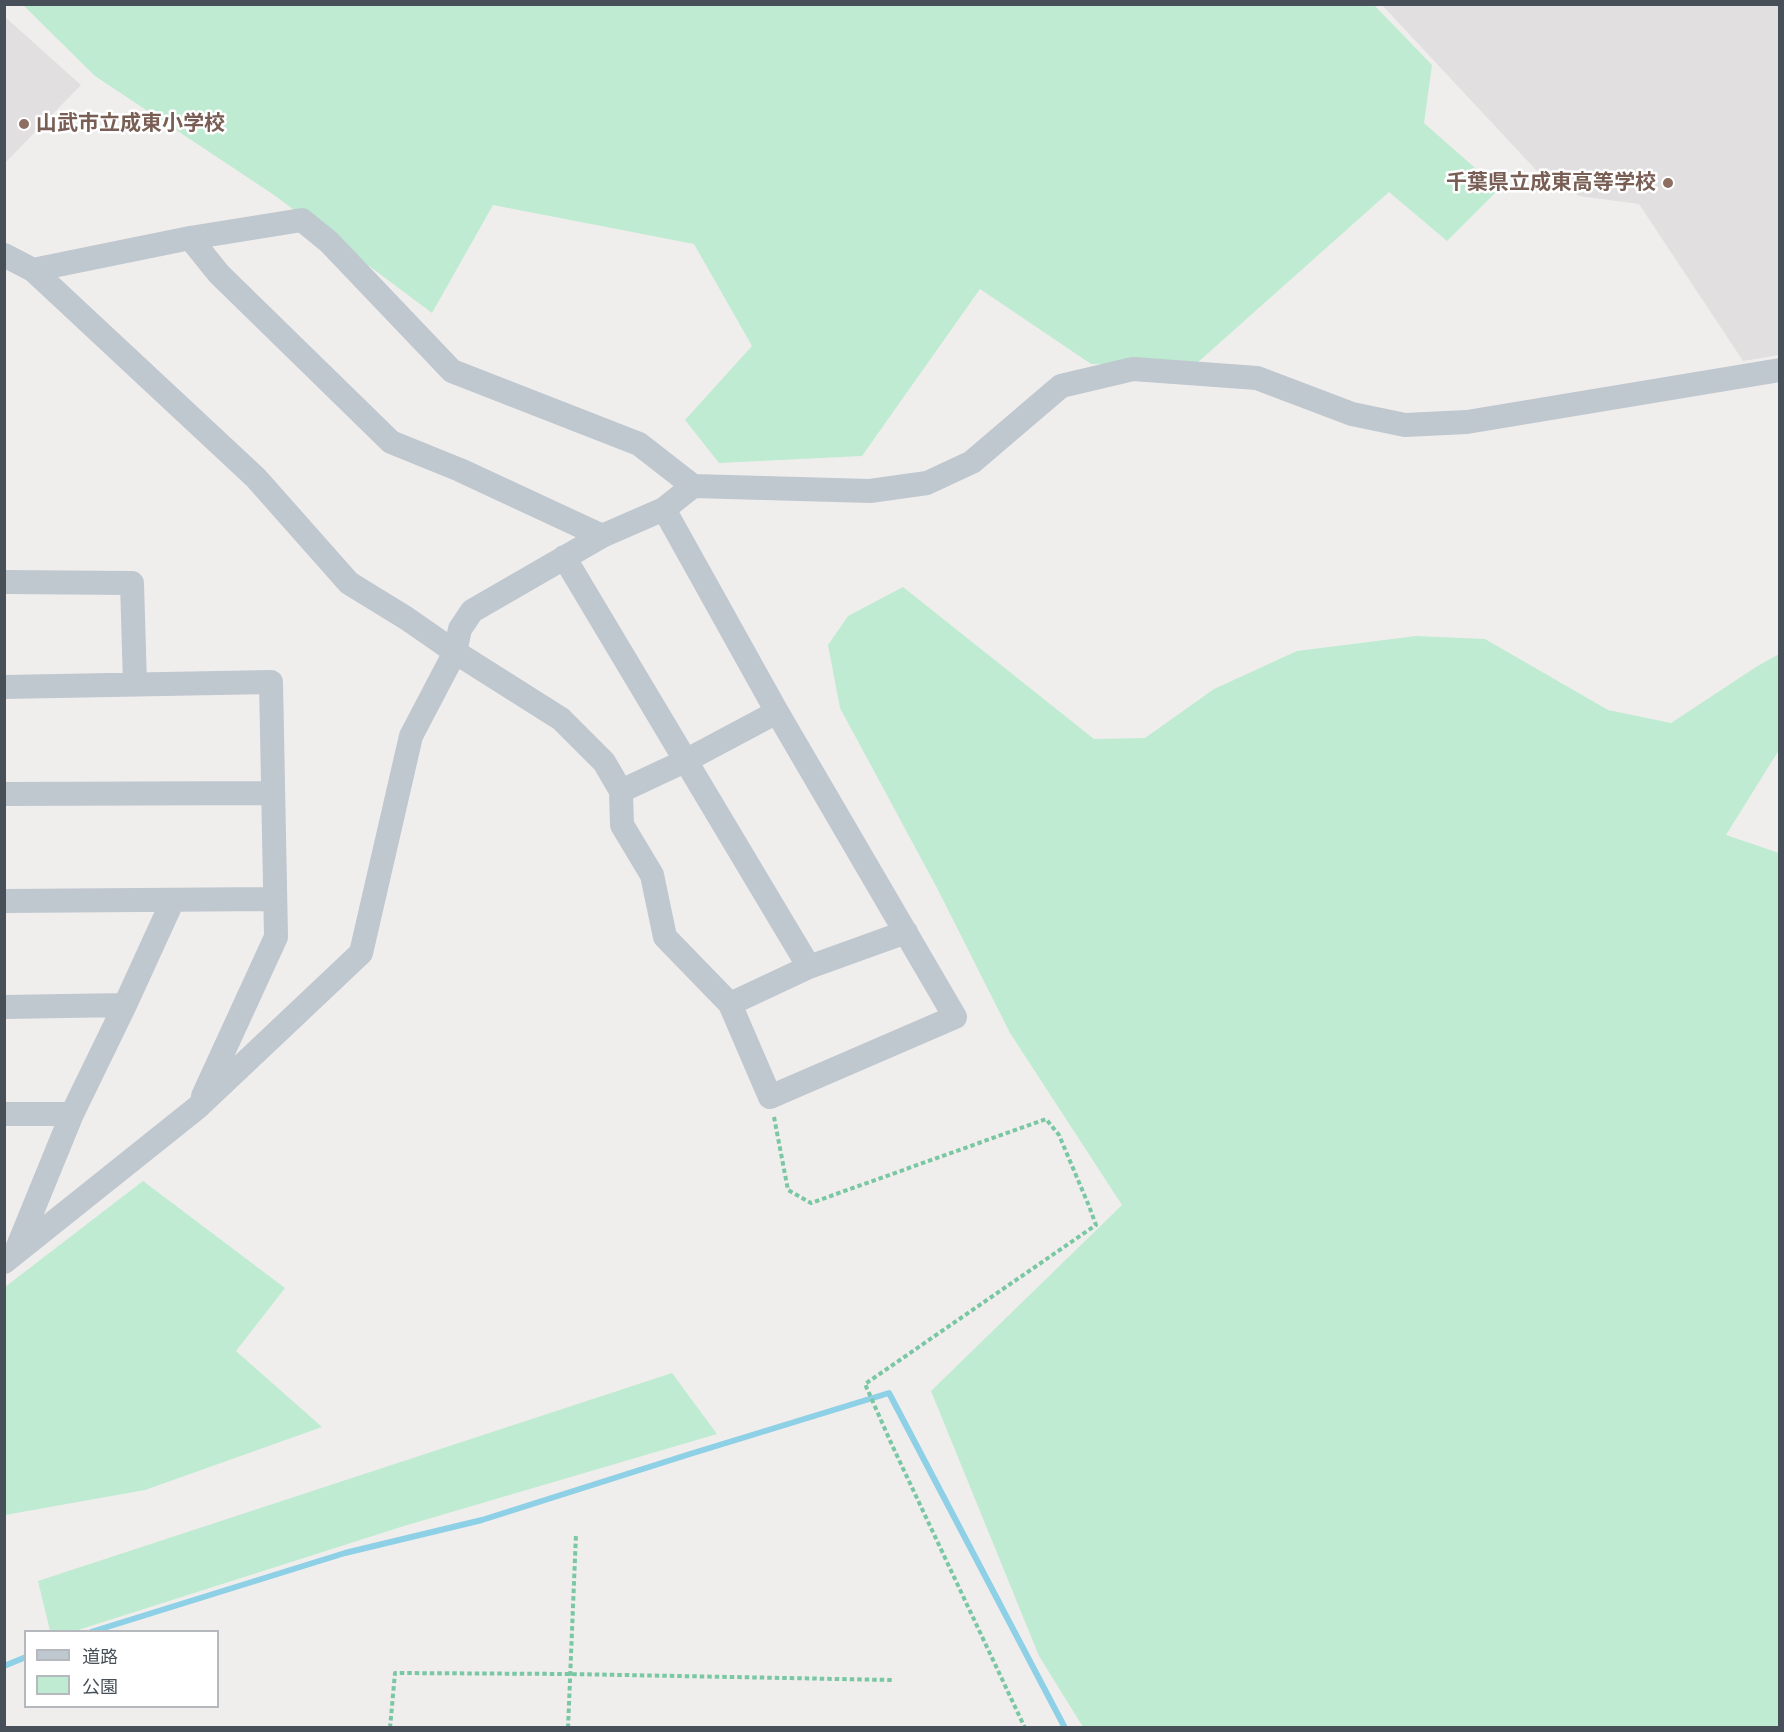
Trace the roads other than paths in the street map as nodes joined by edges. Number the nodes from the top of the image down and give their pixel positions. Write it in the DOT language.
graph roads {
  1 [pos="190,238"];
  2 [pos="4,255"];
  3 [pos="33,270"];
  4 [pos="1779,370"];
  5 [pos="693,486"];
  6 [pos="664,509"];
  7 [pos="602,536"];
  8 [pos="564,557"];
  9 [pos="4,582"];
  10 [pos="455,652"];
  11 [pos="135,684"];
  12 [pos="4,687"];
  13 [pos="777,712"];
  14 [pos="685,760"];
  15 [pos="621,791"];
  16 [pos="272,793"];
  17 [pos="4,794"];
  18 [pos="274,899"];
  19 [pos="173,900"];
  20 [pos="4,901"];
  21 [pos="906,932"];
  22 [pos="809,967"];
  23 [pos="730,1004"];
  24 [pos="125,1005"];
  25 [pos="4,1007"];
  26 [pos="198,1107"];
  27 [pos="4,1114"];
  28 [pos="72,1114"];
  29 [pos="16,1222"];
  30 [pos="10,1258"];
  1 -- 3 [label="street"];
  1 -- 5 [label="street"];
  1 -- 7 [label="street"];
  2 -- 3 [label="street"];
  3 -- 10 [label="street"];
  4 -- 5 [label="street"];
  5 -- 6 [label="street"];
  6 -- 7 [label="street"];
  6 -- 13 [label="street"];
  7 -- 8 [label="street"];
  8 -- 10 [label="street"];
  8 -- 14 [label="street"];
  9 -- 11 [label="street"];
  10 -- 15 [label="street"];
  10 -- 26 [label="street"];
  11 -- 12 [label="street"];
  11 -- 16 [label="street"];
  13 -- 14 [label="street"];
  13 -- 21 [label="street"];
  14 -- 15 [label="street"];
  14 -- 22 [label="street"];
  15 -- 23 [label="street"];
  16 -- 17 [label="street"];
  16 -- 18 [label="street"];
  18 -- 19 [label="street"];
  18 -- 26 [label="street"];
  19 -- 20 [label="street"];
  19 -- 24 [label="street"];
  21 -- 22 [label="street"];
  21 -- 23 [label="street"];
  22 -- 23 [label="street"];
  24 -- 25 [label="street"];
  24 -- 28 [label="street"];
  26 -- 30 [label="street"];
  27 -- 28 [label="street"];
  28 -- 29 [label="street"];
  29 -- 30 [label="street"];
}
